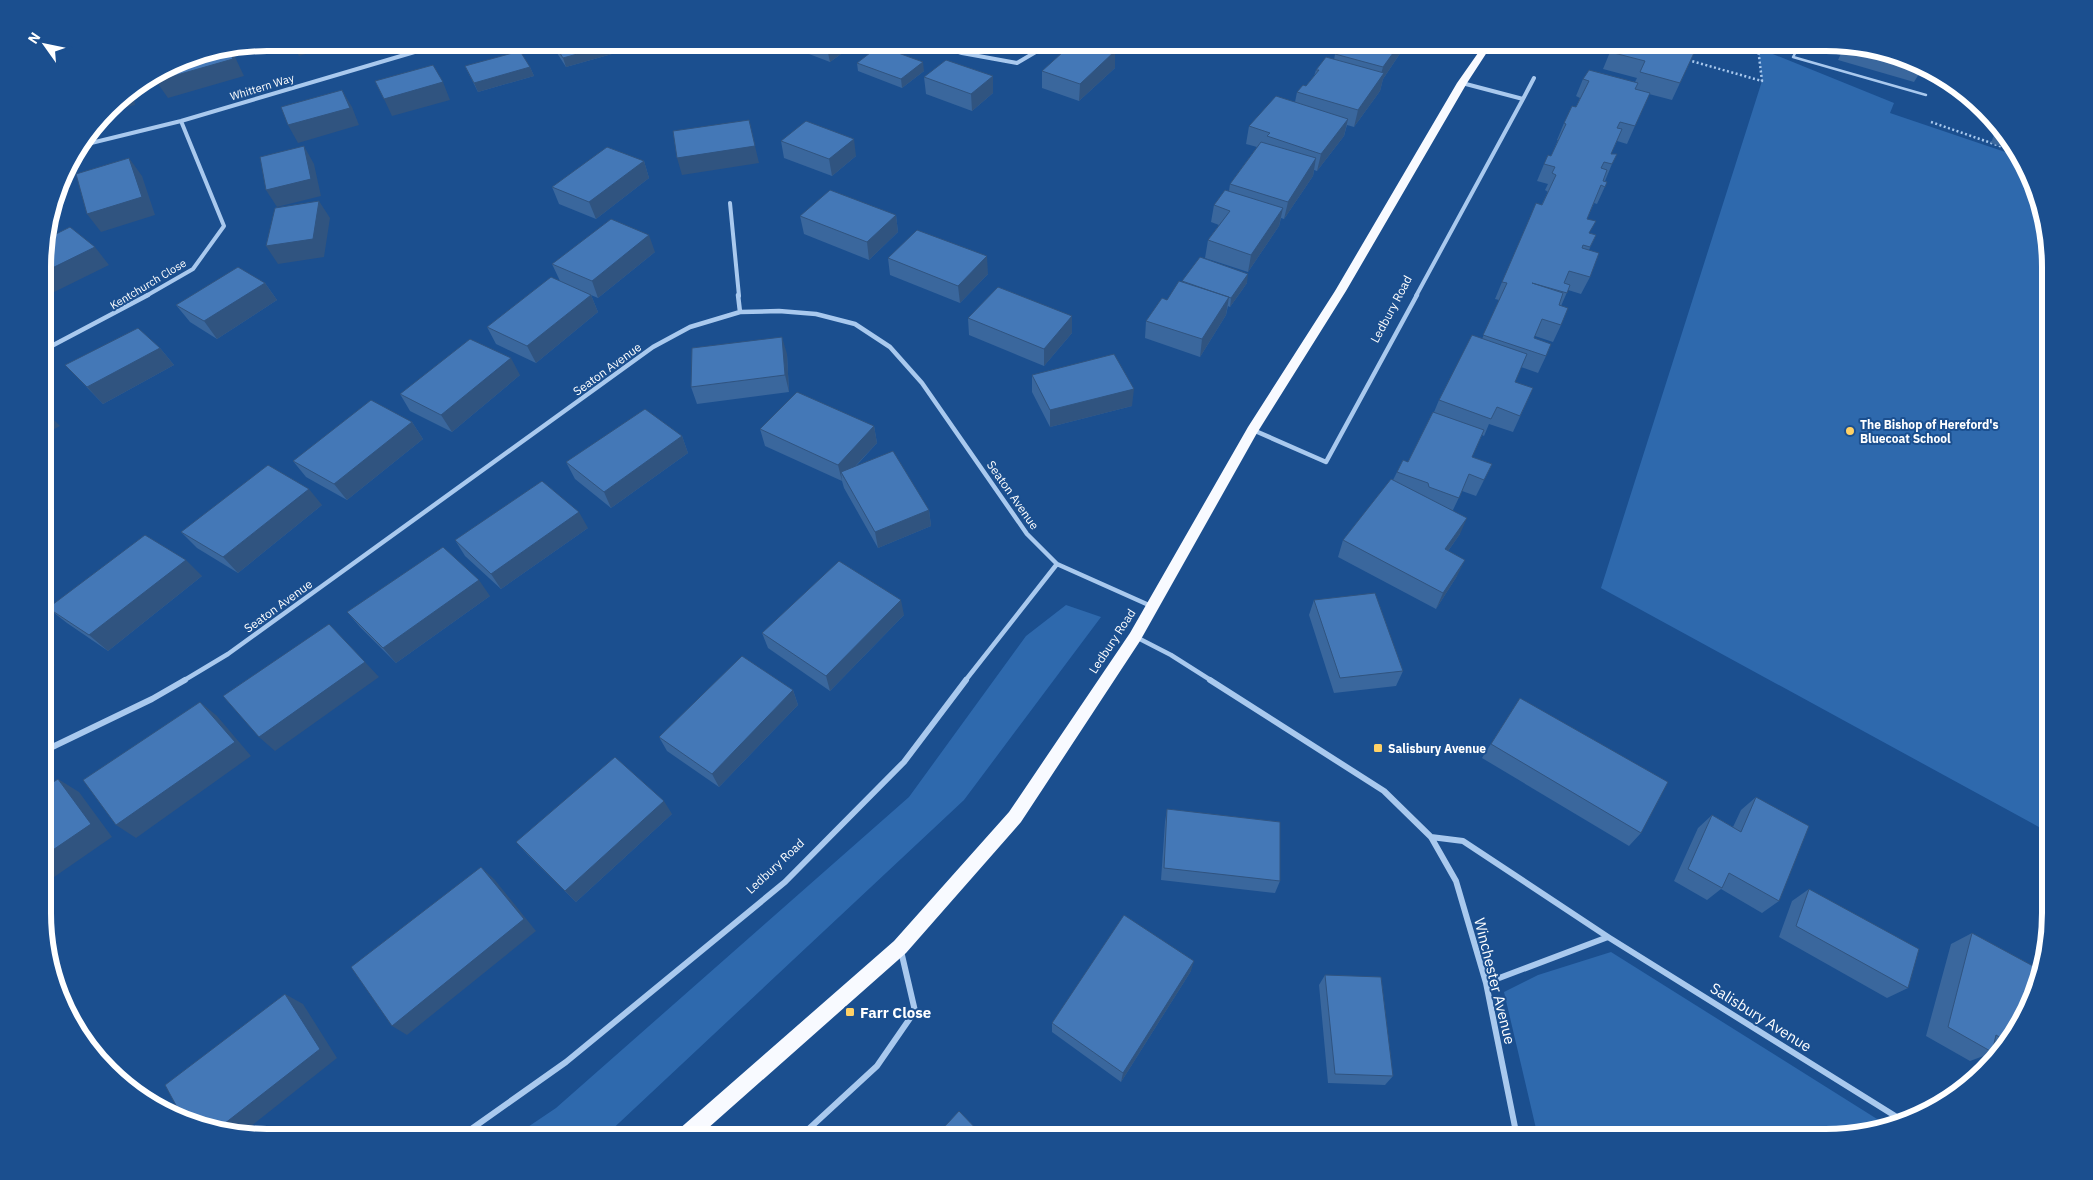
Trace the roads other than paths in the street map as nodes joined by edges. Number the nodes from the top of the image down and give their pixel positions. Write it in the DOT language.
graph roads {
  1 [pos="414,51"];
  2 [pos="956,51"];
  3 [pos="1036,51"];
  4 [pos="1483,51"];
  5 [pos="1796,51"];
  6 [pos="1534,78"];
  7 [pos="1462,83"];
  8 [pos="1926,95"];
  9 [pos="1523,99"];
  10 [pos="181,121"];
  11 [pos="91,143"];
  12 [pos="730,203"];
  13 [pos="740,312"];
  14 [pos="51,346"];
  15 [pos="1252,430"];
  16 [pos="1057,564"];
  17 [pos="1153,606"];
  18 [pos="1135,637"];
  19 [pos="51,749"];
  20 [pos="1431,837"];
  21 [pos="1608,937"];
  22 [pos="900,947"];
  23 [pos="1486,982"];
  24 [pos="1896,1117"];
  25 [pos="473,1129"];
  26 [pos="694,1129"];
  27 [pos="809,1129"];
  28 [pos="1515,1129"];
  1 -- 10 [label="street, Whittern Way"];
  2 -- 3 [label="street"];
  4 -- 7 [label="highway, Ledbury Road"];
  5 -- 8 [label="lane"];
  6 -- 9 [label="street, Ledbury Road"];
  7 -- 9 [label="street"];
  7 -- 15 [label="highway, Ledbury Road"];
  9 -- 15 [label="street, Ledbury Road"];
  10 -- 11 [label="street, Whittern Way"];
  10 -- 14 [label="street, Kentchurch Close"];
  12 -- 13 [label="street"];
  13 -- 16 [label="street, Seaton Avenue"];
  13 -- 19 [label="street, Seaton Avenue"];
  15 -- 17 [label="highway, Ledbury Road"];
  16 -- 17 [label="street, Seaton Avenue"];
  16 -- 25 [label="street, Ledbury Road"];
  17 -- 18 [label="highway, Ledbury Road"];
  18 -- 20 [label="street"];
  18 -- 22 [label="highway, Ledbury Road"];
  20 -- 21 [label="street, Salisbury Avenue"];
  20 -- 23 [label="street, Winchester Avenue"];
  21 -- 23 [label="street"];
  21 -- 24 [label="street, Salisbury Avenue"];
  22 -- 26 [label="highway, Ledbury Road"];
  22 -- 27 [label="street"];
  23 -- 28 [label="street, Winchester Avenue"];
}
